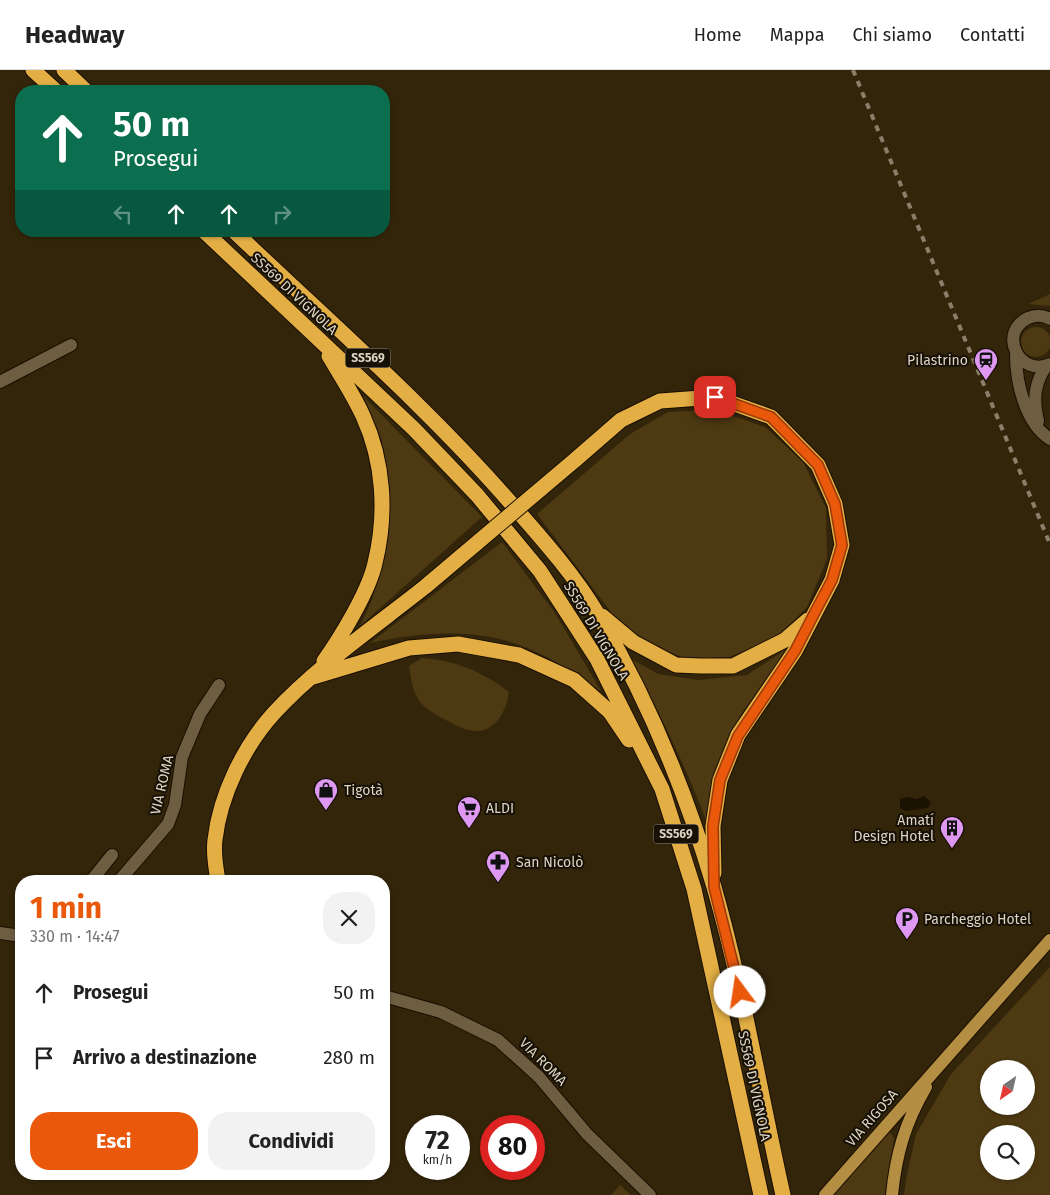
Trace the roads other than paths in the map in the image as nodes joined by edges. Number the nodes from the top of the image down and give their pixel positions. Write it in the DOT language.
graph roads {
  1 [pos="33,70"];
  2 [pos="64,70"];
  3 [pos="49,85"];
  4 [pos="80,85"];
  5 [pos="210,237"];
  6 [pos="240,237"];
  7 [pos="1050,319"];
  8 [pos="319,340"];
  9 [pos="71,345"];
  10 [pos="1016,355"];
  11 [pos="1049,364"];
  12 [pos="0,382"];
  13 [pos="1045,435"];
  14 [pos="596,611"];
  15 [pos="814,614"];
  16 [pos="314,676"];
  17 [pos="219,685"];
  18 [pos="662,789"];
  19 [pos="214,854"];
  20 [pos="112,856"];
  21 [pos="96,875"];
  22 [pos="124,875"];
  23 [pos="209,875"];
  24 [pos="217,875"];
  25 [pos="714,887"];
  26 [pos="0,933"];
  27 [pos="15,935"];
  28 [pos="1047,943"];
  29 [pos="390,998"];
  30 [pos="942,1061"];
  31 [pos="650,1195"];
  32 [pos="762,1195"];
  33 [pos="783,1195"];
  34 [pos="825,1195"];
  35 [pos="892,1195"];
  1 -- 3 [label="highway"];
  2 -- 4 [label="highway"];
  5 -- 8 [label="highway, SS569 DI VIGNOLA / SS569"];
  6 -- 14 [label="highway, SS569 DI VIGNOLA / SS569"];
  7 -- 10 [label="street"];
  8 -- 16 [label="highway"];
  8 -- 18 [label="highway, SS569 DI VIGNOLA / SS569"];
  9 -- 12 [label="street"];
  10 -- 11 [label="street"];
  10 -- 13 [label="street"];
  11 -- 13 [label="street"];
  14 -- 15 [label="highway"];
  14 -- 25 [label="highway, SS569 DI VIGNOLA / SS569"];
  15 -- 16 [label="highway, bridge"];
  15 -- 25 [label="highway"];
  16 -- 18 [label="highway"];
  16 -- 19 [label="highway"];
  17 -- 22 [label="street, VIA ROMA"];
  18 -- 32 [label="highway, SS569 DI VIGNOLA / SS569"];
  19 -- 23 [label="highway"];
  19 -- 24 [label="highway"];
  20 -- 21 [label="street"];
  25 -- 33 [label="highway, SS569 DI VIGNOLA / SS569"];
  26 -- 27 [label="street"];
  28 -- 30 [label="main road, VIA RIGOSA"];
  29 -- 31 [label="street, VIA ROMA"];
  30 -- 34 [label="main road, VIA RIGOSA"];
  30 -- 35 [label="main road, VIA RIGOSA"];
}
